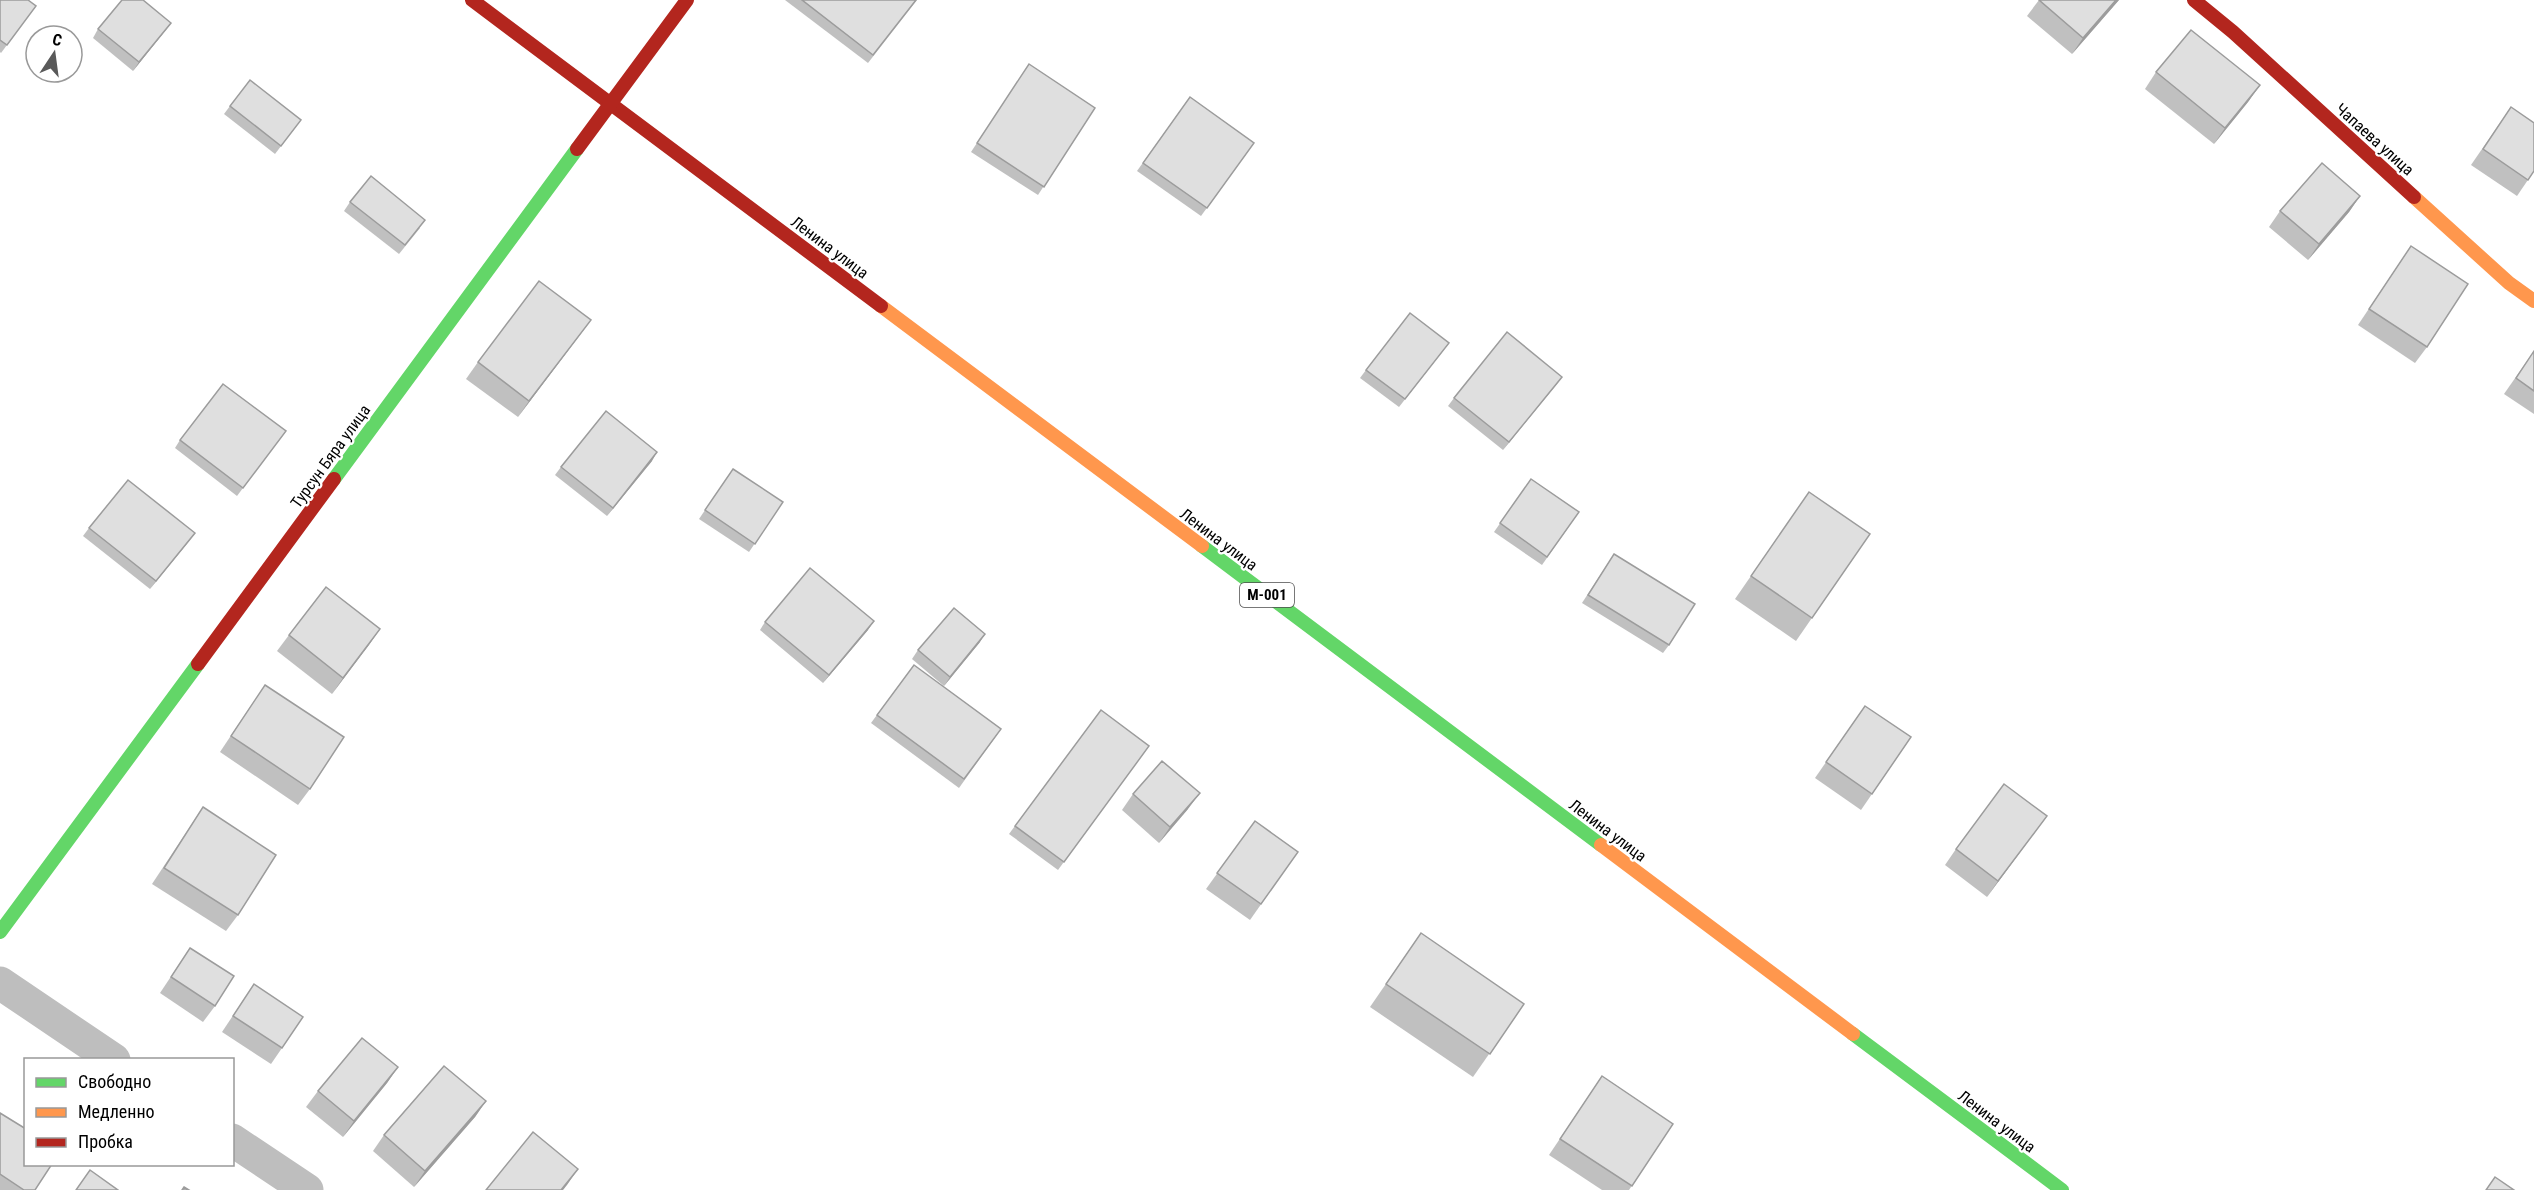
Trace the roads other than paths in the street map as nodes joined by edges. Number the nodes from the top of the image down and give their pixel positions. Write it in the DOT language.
graph roads {
  1 [pos="472,0"];
  2 [pos="687,0"];
  3 [pos="2194,0"];
  4 [pos="610,103"];
  5 [pos="2534,301"];
  6 [pos="0,932"];
  7 [pos="0,983"];
  8 [pos="112,1058"];
  9 [pos="234,1141"];
  10 [pos="307,1190"];
  11 [pos="2062,1190"];
  1 -- 4 [label="main road, Ленина улица / М-001"];
  2 -- 4 [label="main road, Турсун Бяра улица"];
  3 -- 5 [label="main road, Чапаева улица"];
  4 -- 6 [label="main road, Турсун Бяра улица"];
  4 -- 11 [label="main road, Ленина улица / М-001"];
  7 -- 8 [label="street"];
  9 -- 10 [label="street"];
}
